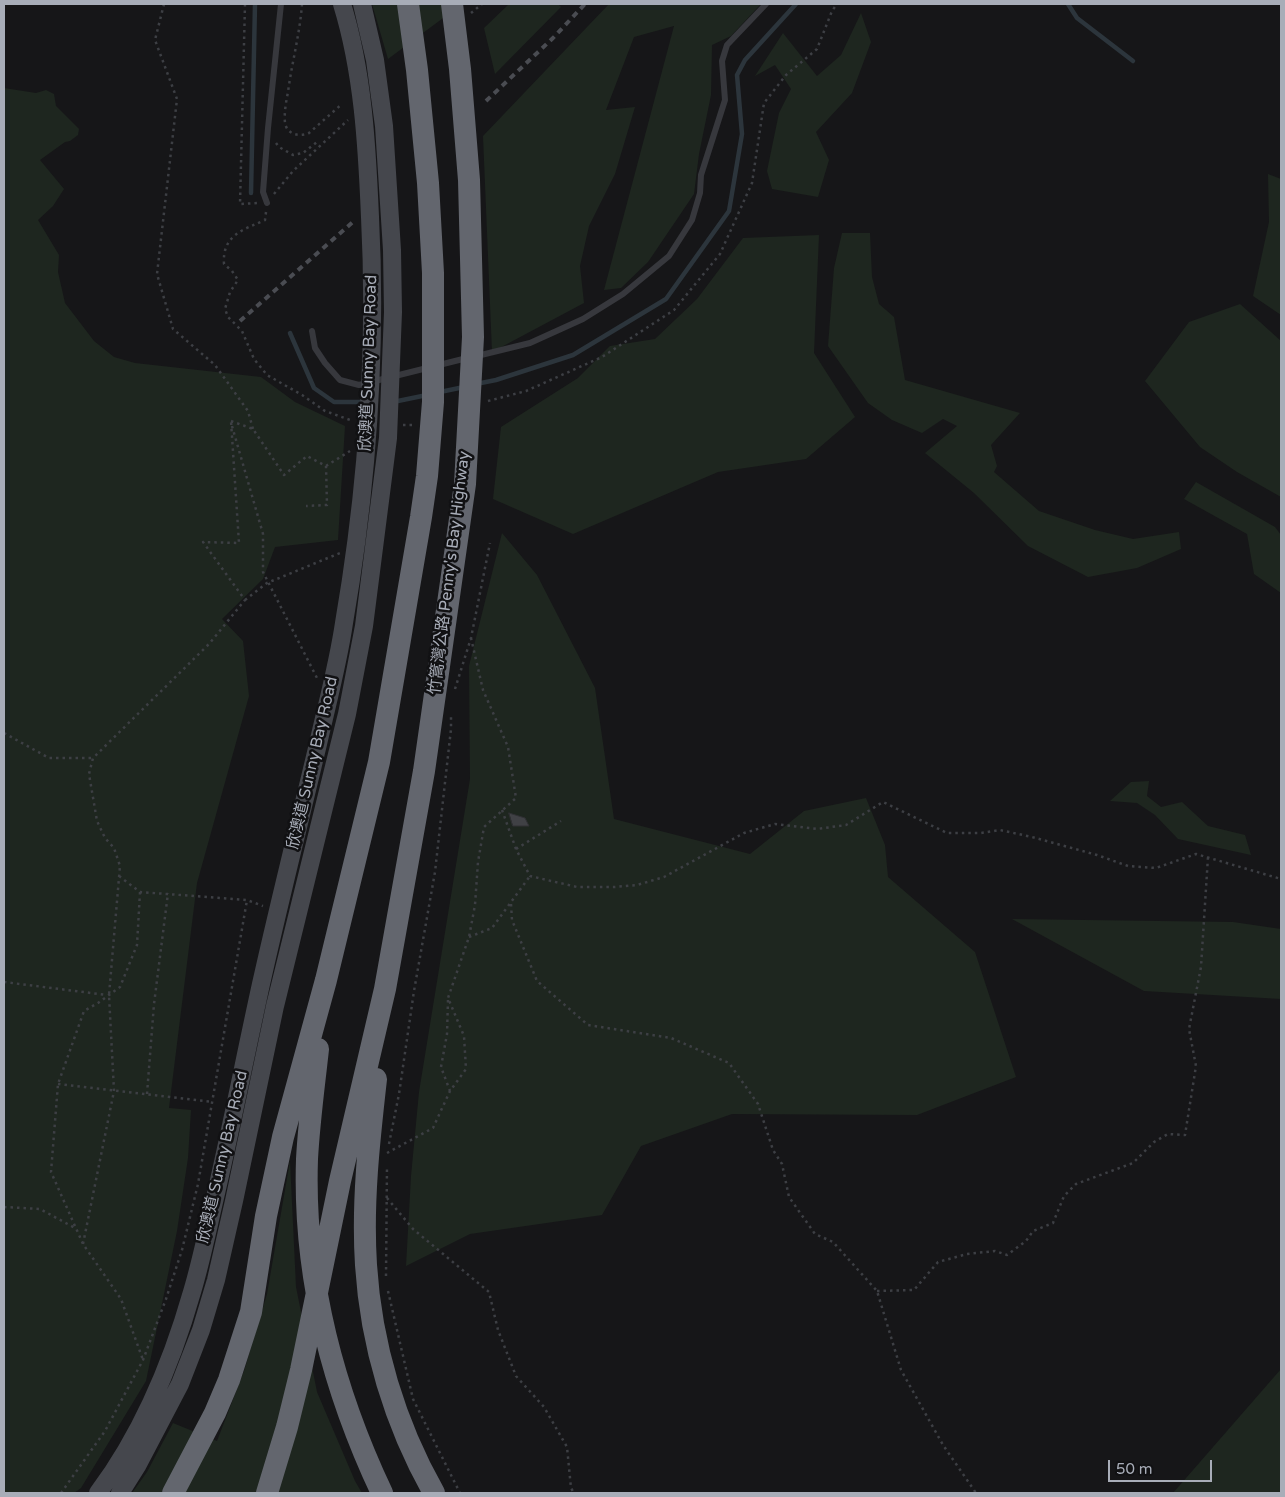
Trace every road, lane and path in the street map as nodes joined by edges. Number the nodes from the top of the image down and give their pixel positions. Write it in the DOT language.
graph roads {
  1 [pos="164,4"];
  2 [pos="245,4"];
  3 [pos="281,4"];
  4 [pos="302,4"];
  5 [pos="342,4"];
  6 [pos="362,4"];
  7 [pos="408,4"];
  8 [pos="482,4"];
  9 [pos="766,4"];
  10 [pos="460,10"];
  11 [pos="342,104"];
  12 [pos="349,119"];
  13 [pos="267,132"];
  14 [pos="317,142"];
  15 [pos="267,203"];
  16 [pos="312,331"];
  17 [pos="351,420"];
  18 [pos="231,421"];
  19 [pos="253,429"];
  20 [pos="352,430"];
  21 [pos="352,449"];
  22 [pos="326,466"];
  23 [pos="306,506"];
  24 [pos="490,543"];
  25 [pos="342,552"];
  26 [pos="267,583"];
  27 [pos="246,600"];
  28 [pos="471,638"];
  29 [pos="320,683"];
  30 [pos="454,694"];
  31 [pos="451,711"];
  32 [pos="4,733"];
  33 [pos="93,758"];
  34 [pos="502,810"];
  35 [pos="561,821"];
  36 [pos="516,849"];
  37 [pos="1208,857"];
  38 [pos="118,876"];
  39 [pos="530,876"];
  40 [pos="1281,879"];
  41 [pos="140,892"];
  42 [pos="168,893"];
  43 [pos="247,900"];
  44 [pos="511,904"];
  45 [pos="267,908"];
  46 [pos="469,937"];
  47 [pos="326,980"];
  48 [pos="4,982"];
  49 [pos="385,989"];
  50 [pos="108,995"];
  51 [pos="448,998"];
  52 [pos="58,1084"];
  53 [pos="114,1091"];
  54 [pos="450,1091"];
  55 [pos="147,1094"];
  56 [pos="213,1102"];
  57 [pos="387,1153"];
  58 [pos="387,1198"];
  59 [pos="4,1207"];
  60 [pos="76,1229"];
  61 [pos="83,1244"];
  62 [pos="877,1291"];
  63 [pos="143,1360"];
  64 [pos="61,1493"];
  65 [pos="98,1493"];
  66 [pos="120,1493"];
  67 [pos="173,1493"];
  68 [pos="267,1493"];
  69 [pos="382,1493"];
  70 [pos="434,1493"];
  71 [pos="460,1493"];
  72 [pos="574,1493"];
  73 [pos="976,1493"];
  1 -- 19 [label="path"];
  2 -- 15 [label="path"];
  3 -- 13 [label="lane"];
  4 -- 11 [label="path"];
  5 -- 65 [label="main road, 欣澳道 Sunny Bay Road"];
  6 -- 66 [label="main road, 欣澳道 Sunny Bay Road"];
  7 -- 47 [label="highway"];
  8 -- 10 [label="path"];
  9 -- 16 [label="lane"];
  10 -- 49 [label="highway, 竹篙灣公路 Penny's Bay Highway"];
  12 -- 15 [label="path"];
  13 -- 14 [label="path"];
  13 -- 15 [label="lane"];
  17 -- 20 [label="path"];
  18 -- 19 [label="path"];
  18 -- 26 [label="path"];
  18 -- 27 [label="path"];
  19 -- 22 [label="path"];
  21 -- 22 [label="path"];
  22 -- 23 [label="path"];
  24 -- 28 [label="path"];
  25 -- 26 [label="path"];
  26 -- 27 [label="path"];
  26 -- 29 [label="path"];
  27 -- 33 [label="path"];
  28 -- 30 [label="path"];
  28 -- 34 [label="path"];
  31 -- 57 [label="path"];
  32 -- 33 [label="path"];
  33 -- 38 [label="path"];
  34 -- 36 [label="path"];
  34 -- 46 [label="path"];
  35 -- 36 [label="path"];
  36 -- 39 [label="path"];
  37 -- 39 [label="path"];
  37 -- 40 [label="path"];
  37 -- 62 [label="path"];
  38 -- 41 [label="path"];
  38 -- 50 [label="path"];
  39 -- 44 [label="path"];
  41 -- 42 [label="path"];
  41 -- 50 [label="path"];
  42 -- 43 [label="path"];
  42 -- 55 [label="path"];
  43 -- 45 [label="path"];
  43 -- 56 [label="path"];
  44 -- 46 [label="path"];
  44 -- 62 [label="path"];
  46 -- 51 [label="path"];
  47 -- 67 [label="highway"];
  47 -- 69 [label="highway"];
  48 -- 50 [label="path"];
  49 -- 68 [label="highway"];
  49 -- 70 [label="highway"];
  50 -- 52 [label="path"];
  50 -- 53 [label="path"];
  51 -- 54 [label="path"];
  51 -- 54 [label="path"];
  52 -- 53 [label="path"];
  52 -- 60 [label="path"];
  53 -- 55 [label="path"];
  53 -- 61 [label="path"];
  54 -- 57 [label="path"];
  55 -- 56 [label="path"];
  56 -- 63 [label="path"];
  57 -- 58 [label="path"];
  58 -- 71 [label="path"];
  58 -- 72 [label="path"];
  59 -- 60 [label="path"];
  60 -- 61 [label="path"];
  61 -- 63 [label="path"];
  62 -- 73 [label="path"];
  63 -- 64 [label="path"];
}
